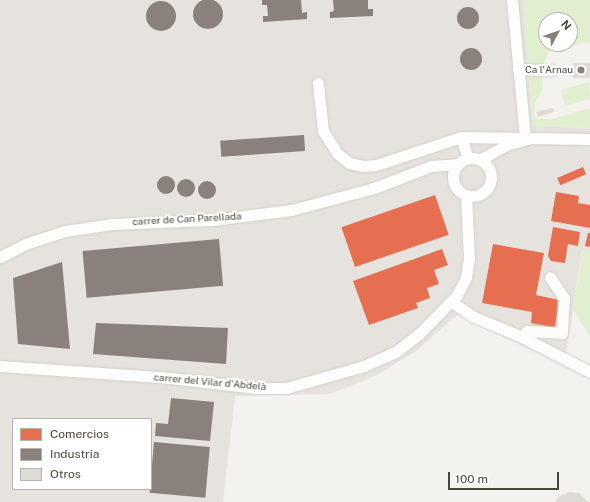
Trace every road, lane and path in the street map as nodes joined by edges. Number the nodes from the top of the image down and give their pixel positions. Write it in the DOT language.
graph roads {
  1 [pos="512,0"];
  2 [pos="518,69"];
  3 [pos="552,70"];
  4 [pos="318,83"];
  5 [pos="461,137"];
  6 [pos="524,139"];
  7 [pos="590,140"];
  8 [pos="468,158"];
  9 [pos="481,159"];
  10 [pos="457,164"];
  11 [pos="422,169"];
  12 [pos="491,175"];
  13 [pos="456,188"];
  14 [pos="466,195"];
  15 [pos="479,195"];
  16 [pos="468,220"];
  17 [pos="0,257"];
  18 [pos="550,277"];
  19 [pos="452,302"];
  20 [pos="522,337"];
  21 [pos="0,366"];
  22 [pos="590,372"];
  1 -- 2 [label="street"];
  2 -- 3 [label="street"];
  2 -- 6 [label="street"];
  4 -- 5 [label="street"];
  5 -- 6 [label="street"];
  5 -- 8 [label="street"];
  6 -- 7 [label="street"];
  6 -- 9 [label="street"];
  6 -- 12 [label="street"];
  8 -- 9 [label="street"];
  8 -- 10 [label="street"];
  9 -- 12 [label="street"];
  10 -- 11 [label="street, carrer de Can Parellada"];
  10 -- 13 [label="street"];
  11 -- 13 [label="street"];
  11 -- 17 [label="street, carrer de Can Parellada"];
  12 -- 15 [label="street"];
  13 -- 14 [label="street"];
  14 -- 15 [label="street"];
  14 -- 16 [label="street, carrer del Vilar d'Abdelà"];
  15 -- 16 [label="street, carrer del Vilar d'Abdelà"];
  16 -- 19 [label="street, carrer del Vilar d'Abdelà"];
  18 -- 20 [label="street"];
  19 -- 20 [label="street"];
  19 -- 21 [label="street, carrer del Vilar d'Abdelà"];
  20 -- 22 [label="street"];
}
